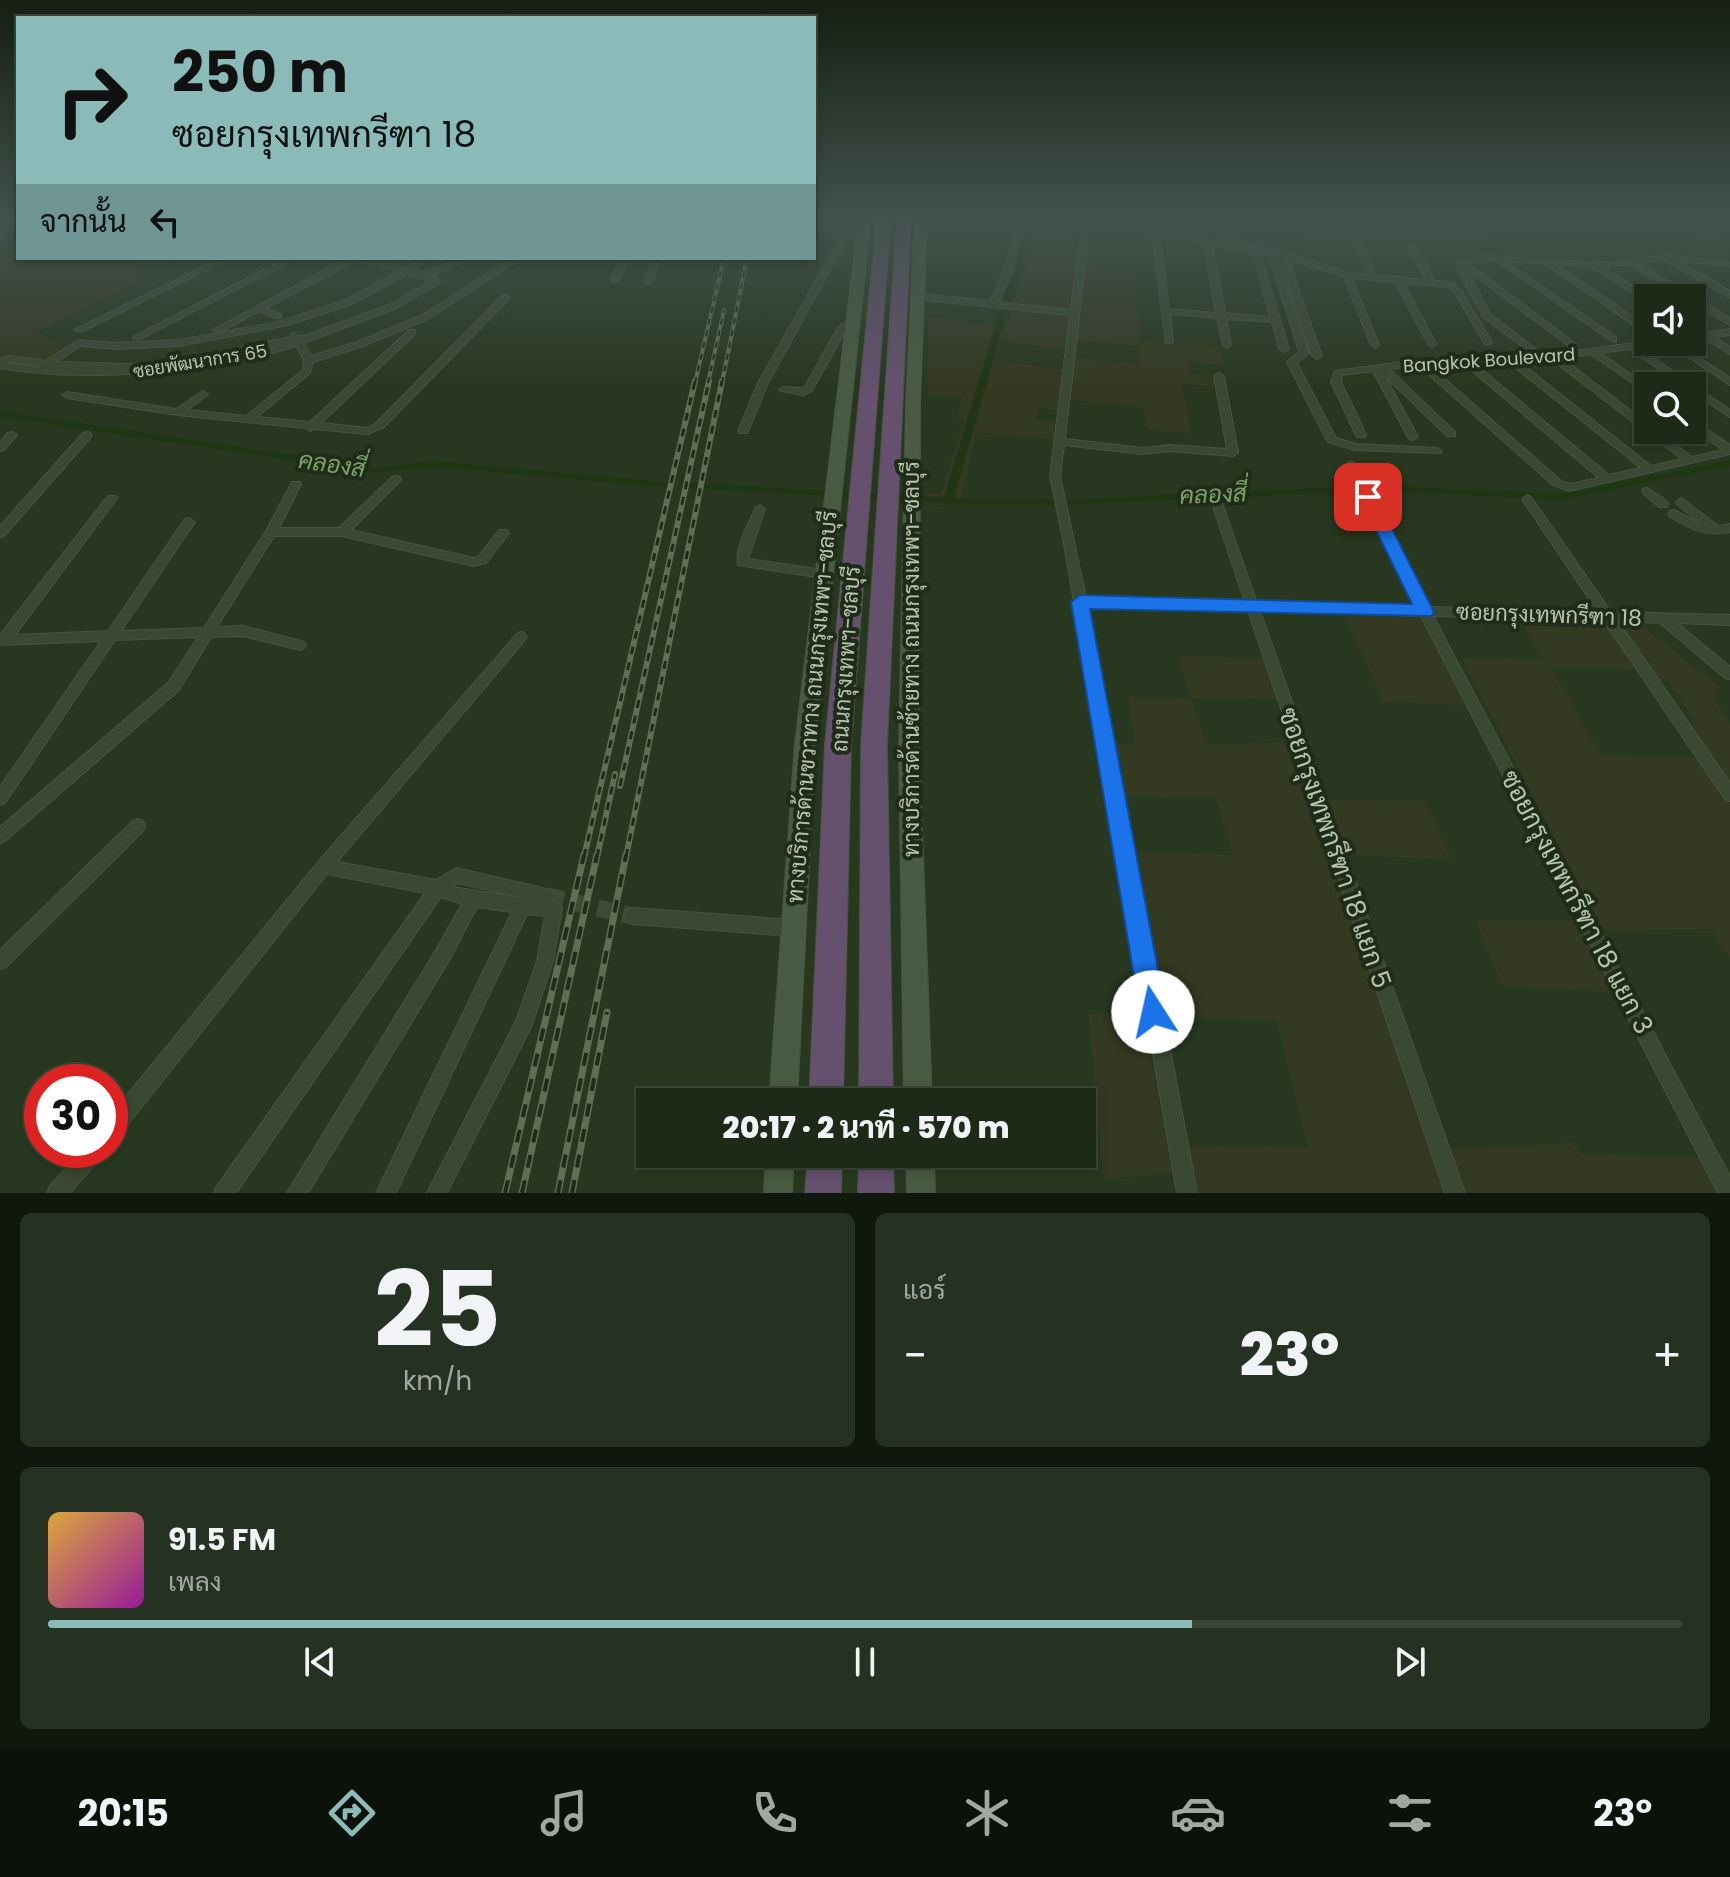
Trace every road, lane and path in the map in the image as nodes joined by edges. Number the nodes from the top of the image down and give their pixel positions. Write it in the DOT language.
graph roads {
  1 [pos="197,273"];
  2 [pos="264,273"];
  3 [pos="328,273"];
  4 [pos="406,273"];
  5 [pos="415,273"];
  6 [pos="425,273"];
  7 [pos="495,273"];
  8 [pos="618,273"];
  9 [pos="651,273"];
  10 [pos="824,273"];
  11 [pos="858,273"];
  12 [pos="879,273"];
  13 [pos="901,273"];
  14 [pos="917,273"];
  15 [pos="1007,273"];
  16 [pos="1080,273"];
  17 [pos="1161,273"];
  18 [pos="1213,273"];
  19 [pos="1263,273"];
  20 [pos="1277,273"];
  21 [pos="1289,273"];
  22 [pos="1340,273"];
  23 [pos="1371,273"];
  24 [pos="1426,273"];
  25 [pos="1463,273"];
  26 [pos="1475,273"];
  27 [pos="1518,273"];
  28 [pos="1562,273"];
  29 [pos="1606,273"];
  30 [pos="1648,273"];
  31 [pos="1693,273"];
  32 [pos="420,274"];
  33 [pos="1347,275"];
  34 [pos="1373,277"];
  35 [pos="615,280"];
  36 [pos="1398,280"];
  37 [pos="648,282"];
  38 [pos="1431,282"];
  39 [pos="1667,284"];
  40 [pos="1634,291"];
  41 [pos="1730,295"];
  42 [pos="915,296"];
  43 [pos="506,297"];
  44 [pos="995,303"];
  45 [pos="259,308"];
  46 [pos="1706,308"];
  47 [pos="1165,311"];
  48 [pos="1075,313"];
  49 [pos="1221,315"];
  50 [pos="282,320"];
  51 [pos="1276,320"];
  52 [pos="1634,322"];
  53 [pos="1730,322"];
  54 [pos="852,323"];
  55 [pos="78,330"];
  56 [pos="217,330"];
  57 [pos="412,332"];
  58 [pos="1730,332"];
  59 [pos="1707,336"];
  60 [pos="137,337"];
  61 [pos="1613,339"];
  62 [pos="300,340"];
  63 [pos="1169,341"];
  64 [pos="1488,342"];
  65 [pos="1432,344"];
  66 [pos="1572,344"];
  67 [pos="1227,345"];
  68 [pos="1375,345"];
  69 [pos="1631,346"];
  70 [pos="1634,346"];
  71 [pos="1284,349"];
  72 [pos="1530,349"];
  73 [pos="1592,351"];
  74 [pos="1730,351"];
  75 [pos="1317,356"];
  76 [pos="1553,356"];
  77 [pos="1691,356"];
  78 [pos="309,360"];
  79 [pos="1465,360"];
  80 [pos="0,361"];
  81 [pos="1513,361"];
  82 [pos="1420,362"];
  83 [pos="42,368"];
  84 [pos="1380,370"];
  85 [pos="1669,372"];
  86 [pos="1219,376"];
  87 [pos="1634,381"];
  88 [pos="1730,382"];
  89 [pos="784,389"];
  90 [pos="203,394"];
  91 [pos="67,395"];
  92 [pos="1706,397"];
  93 [pos="178,412"];
  94 [pos="1730,414"];
  95 [pos="1634,418"];
  96 [pos="247,420"];
  97 [pos="310,428"];
  98 [pos="743,431"];
  99 [pos="1706,433"];
  100 [pos="1451,434"];
  101 [pos="12,435"];
  102 [pos="87,435"];
  103 [pos="1361,435"];
  104 [pos="1413,437"];
  105 [pos="1059,441"];
  106 [pos="1669,444"];
  107 [pos="0,448"];
  108 [pos="1730,450"];
  109 [pos="1437,451"];
  110 [pos="1690,460"];
  111 [pos="1351,464"];
  112 [pos="1650,470"];
  113 [pos="396,479"];
  114 [pos="1607,479"];
  115 [pos="296,484"];
  116 [pos="1647,491"];
  117 [pos="112,498"];
  118 [pos="1527,499"];
  119 [pos="1681,502"];
  120 [pos="1217,503"];
  121 [pos="1663,504"];
  122 [pos="760,509"];
  123 [pos="898,510"];
  124 [pos="1674,514"];
  125 [pos="189,522"];
  126 [pos="1730,528"];
  127 [pos="1716,530"];
  128 [pos="271,532"];
  129 [pos="342,532"];
  130 [pos="0,533"];
  131 [pos="503,533"];
  132 [pos="823,574"];
  133 [pos="1080,602"];
  134 [pos="1251,607"];
  135 [pos="1425,612"];
  136 [pos="1607,617"];
  137 [pos="1664,619"];
  138 [pos="1730,620"];
  139 [pos="210,630"];
  140 [pos="114,634"];
  141 [pos="521,637"];
  142 [pos="2,640"];
  143 [pos="300,645"];
  144 [pos="1730,674"];
  145 [pos="1730,795"];
  146 [pos="0,799"];
  147 [pos="138,826"];
  148 [pos="0,836"];
  149 [pos="324,866"];
  150 [pos="438,888"];
  151 [pos="547,896"];
  152 [pos="474,897"];
  153 [pos="523,906"];
  154 [pos="632,916"];
  155 [pos="793,928"];
  156 [pos="0,961"];
  157 [pos="784,1088"];
  158 [pos="826,1088"];
  159 [pos="876,1088"];
  160 [pos="918,1088"];
  161 [pos="128,1108"];
  162 [pos="79,1168"];
  163 [pos="779,1168"];
  164 [pos="824,1168"];
  165 [pos="876,1168"];
  166 [pos="920,1168"];
  167 [pos="57,1193"];
  168 [pos="224,1193"];
  169 [pos="297,1193"];
  170 [pos="386,1193"];
  171 [pos="437,1193"];
  172 [pos="778,1193"];
  173 [pos="823,1193"];
  174 [pos="876,1193"];
  175 [pos="921,1193"];
  176 [pos="1187,1193"];
  177 [pos="1455,1193"];
  178 [pos="1728,1193"];
  1 -- 55 [label="street"];
  2 -- 60 [label="street"];
  3 -- 45 [label="street"];
  4 -- 50 [label="street"];
  5 -- 32 [label="street"];
  6 -- 32 [label="street"];
  7 -- 78 [label="street"];
  8 -- 35 [label="street"];
  9 -- 37 [label="street"];
  10 -- 98 [label="street"];
  11 -- 54 [label="main road, ทางบริการด้านขวาทาง ถนนกรุงเทพฯ-ชลบุรี"];
  12 -- 158 [label="highway, ถนนกรุงเทพฯ-ชลบุรี"];
  13 -- 123 [label="highway, ถนนกรุงเทพฯ-ชลบุรี"];
  14 -- 42 [label="main road, ทางบริการด้านซ้ายทาง ถนนกรุงเทพฯ-ชลบุรี"];
  15 -- 44 [label="street"];
  16 -- 48 [label="street"];
  17 -- 47 [label="street"];
  18 -- 49 [label="street"];
  19 -- 51 [label="street"];
  20 -- 109 [label="street"];
  21 -- 75 [label="street"];
  22 -- 33 [label="street"];
  23 -- 34 [label="street"];
  24 -- 38 [label="street"];
  25 -- 72 [label="street"];
  26 -- 66 [label="street"];
  27 -- 61 [label="street"];
  28 -- 52 [label="street"];
  29 -- 40 [label="street"];
  30 -- 39 [label="street"];
  31 -- 41 [label="street"];
  32 -- 62 [label="street, ซอยพัฒนาการ 65"];
  33 -- 34 [label="street"];
  33 -- 68 [label="street"];
  34 -- 36 [label="street"];
  36 -- 38 [label="street"];
  36 -- 65 [label="street"];
  38 -- 64 [label="street"];
  42 -- 44 [label="street"];
  42 -- 123 [label="main road, ทางบริการด้านซ้ายทาง ถนนกรุงเทพฯ-ชลบุรี"];
  43 -- 97 [label="street"];
  44 -- 48 [label="street"];
  45 -- 50 [label="street"];
  45 -- 56 [label="street"];
  46 -- 53 [label="street"];
  47 -- 49 [label="street"];
  47 -- 63 [label="street"];
  48 -- 105 [label="street"];
  49 -- 51 [label="street"];
  49 -- 67 [label="street"];
  50 -- 62 [label="street"];
  50 -- 83 [label="street"];
  51 -- 71 [label="street"];
  54 -- 89 [label="street"];
  54 -- 132 [label="main road, ทางบริการด้านขวาทาง ถนนกรุงเทพฯ-ชลบุรี"];
  57 -- 97 [label="street"];
  58 -- 59 [label="street"];
  59 -- 74 [label="street"];
  62 -- 78 [label="street"];
  62 -- 83 [label="street, ซอยพัฒนาการ 65"];
  69 -- 70 [label="street, Bangkok Boulevard"];
  69 -- 73 [label="street, Bangkok Boulevard"];
  69 -- 85 [label="street"];
  73 -- 76 [label="street, Bangkok Boulevard"];
  73 -- 87 [label="street"];
  76 -- 81 [label="street, Bangkok Boulevard"];
  76 -- 95 [label="street"];
  77 -- 88 [label="street"];
  78 -- 96 [label="street"];
  79 -- 81 [label="street, Bangkok Boulevard"];
  79 -- 82 [label="street, Bangkok Boulevard"];
  79 -- 114 [label="street"];
  80 -- 83 [label="street, ซอยพัฒนาการ 65"];
  81 -- 112 [label="street"];
  82 -- 84 [label="street, Bangkok Boulevard"];
  82 -- 114 [label="street"];
  84 -- 100 [label="street"];
  84 -- 103 [label="street, Bangkok Boulevard"];
  84 -- 104 [label="street"];
  86 -- 105 [label="street"];
  90 -- 93 [label="street"];
  91 -- 93 [label="street"];
  92 -- 94 [label="street"];
  93 -- 96 [label="street"];
  96 -- 97 [label="street"];
  99 -- 108 [label="street"];
  101 -- 107 [label="street"];
  102 -- 130 [label="street"];
  105 -- 133 [label="street"];
  106 -- 110 [label="street"];
  108 -- 110 [label="street"];
  110 -- 112 [label="street"];
  111 -- 135 [label="street, ซอยกรุงเทพกรีฑา 18 แยก 3"];
  112 -- 114 [label="street"];
  113 -- 129 [label="street"];
  115 -- 128 [label="street"];
  116 -- 121 [label="street"];
  117 -- 142 [label="street"];
  118 -- 136 [label="street"];
  119 -- 127 [label="street"];
  120 -- 134 [label="street, ซอยกรุงเทพกรีฑา 18 แยก 5"];
  122 -- 132 [label="street"];
  123 -- 159 [label="highway, ถนนกรุงเทพฯ-ชลบุรี"];
  123 -- 160 [label="main road, ทางบริการด้านซ้ายทาง ถนนกรุงเทพฯ-ชลบุรี"];
  124 -- 127 [label="street"];
  125 -- 140 [label="street"];
  126 -- 127 [label="street"];
  128 -- 129 [label="street"];
  128 -- 139 [label="street"];
  129 -- 131 [label="street"];
  132 -- 155 [label="main road, ทางบริการด้านขวาทาง ถนนกรุงเทพฯ-ชลบุรี"];
  133 -- 134 [label="street, ซอยกรุงเทพกรีฑา 18"];
  133 -- 176 [label="street"];
  134 -- 135 [label="street, ซอยกรุงเทพกรีฑา 18"];
  134 -- 177 [label="street, ซอยกรุงเทพกรีฑา 18 แยก 5"];
  135 -- 136 [label="street, ซอยกรุงเทพกรีฑา 18"];
  135 -- 178 [label="street, ซอยกรุงเทพกรีฑา 18 แยก 3"];
  136 -- 137 [label="street, ซอยกรุงเทพกรีฑา 18"];
  136 -- 145 [label="street"];
  137 -- 138 [label="street, ซอยกรุงเทพกรีฑา 18"];
  137 -- 144 [label="street"];
  139 -- 140 [label="street"];
  139 -- 143 [label="street"];
  139 -- 148 [label="street"];
  140 -- 142 [label="street"];
  140 -- 146 [label="street"];
  141 -- 149 [label="street"];
  147 -- 156 [label="street"];
  149 -- 150 [label="street"];
  149 -- 161 [label="street"];
  150 -- 151 [label="street"];
  150 -- 152 [label="street"];
  150 -- 168 [label="street"];
  152 -- 153 [label="street"];
  152 -- 169 [label="street"];
  153 -- 170 [label="street"];
  153 -- 171 [label="street"];
  154 -- 155 [label="street"];
  155 -- 157 [label="main road, ทางบริการด้านขวาทาง ถนนกรุงเทพฯ-ชลบุรี"];
  162 -- 167 [label="street"];
  163 -- 172 [label="main road"];
  164 -- 173 [label="highway"];
  165 -- 174 [label="highway"];
  166 -- 175 [label="main road"];
}
